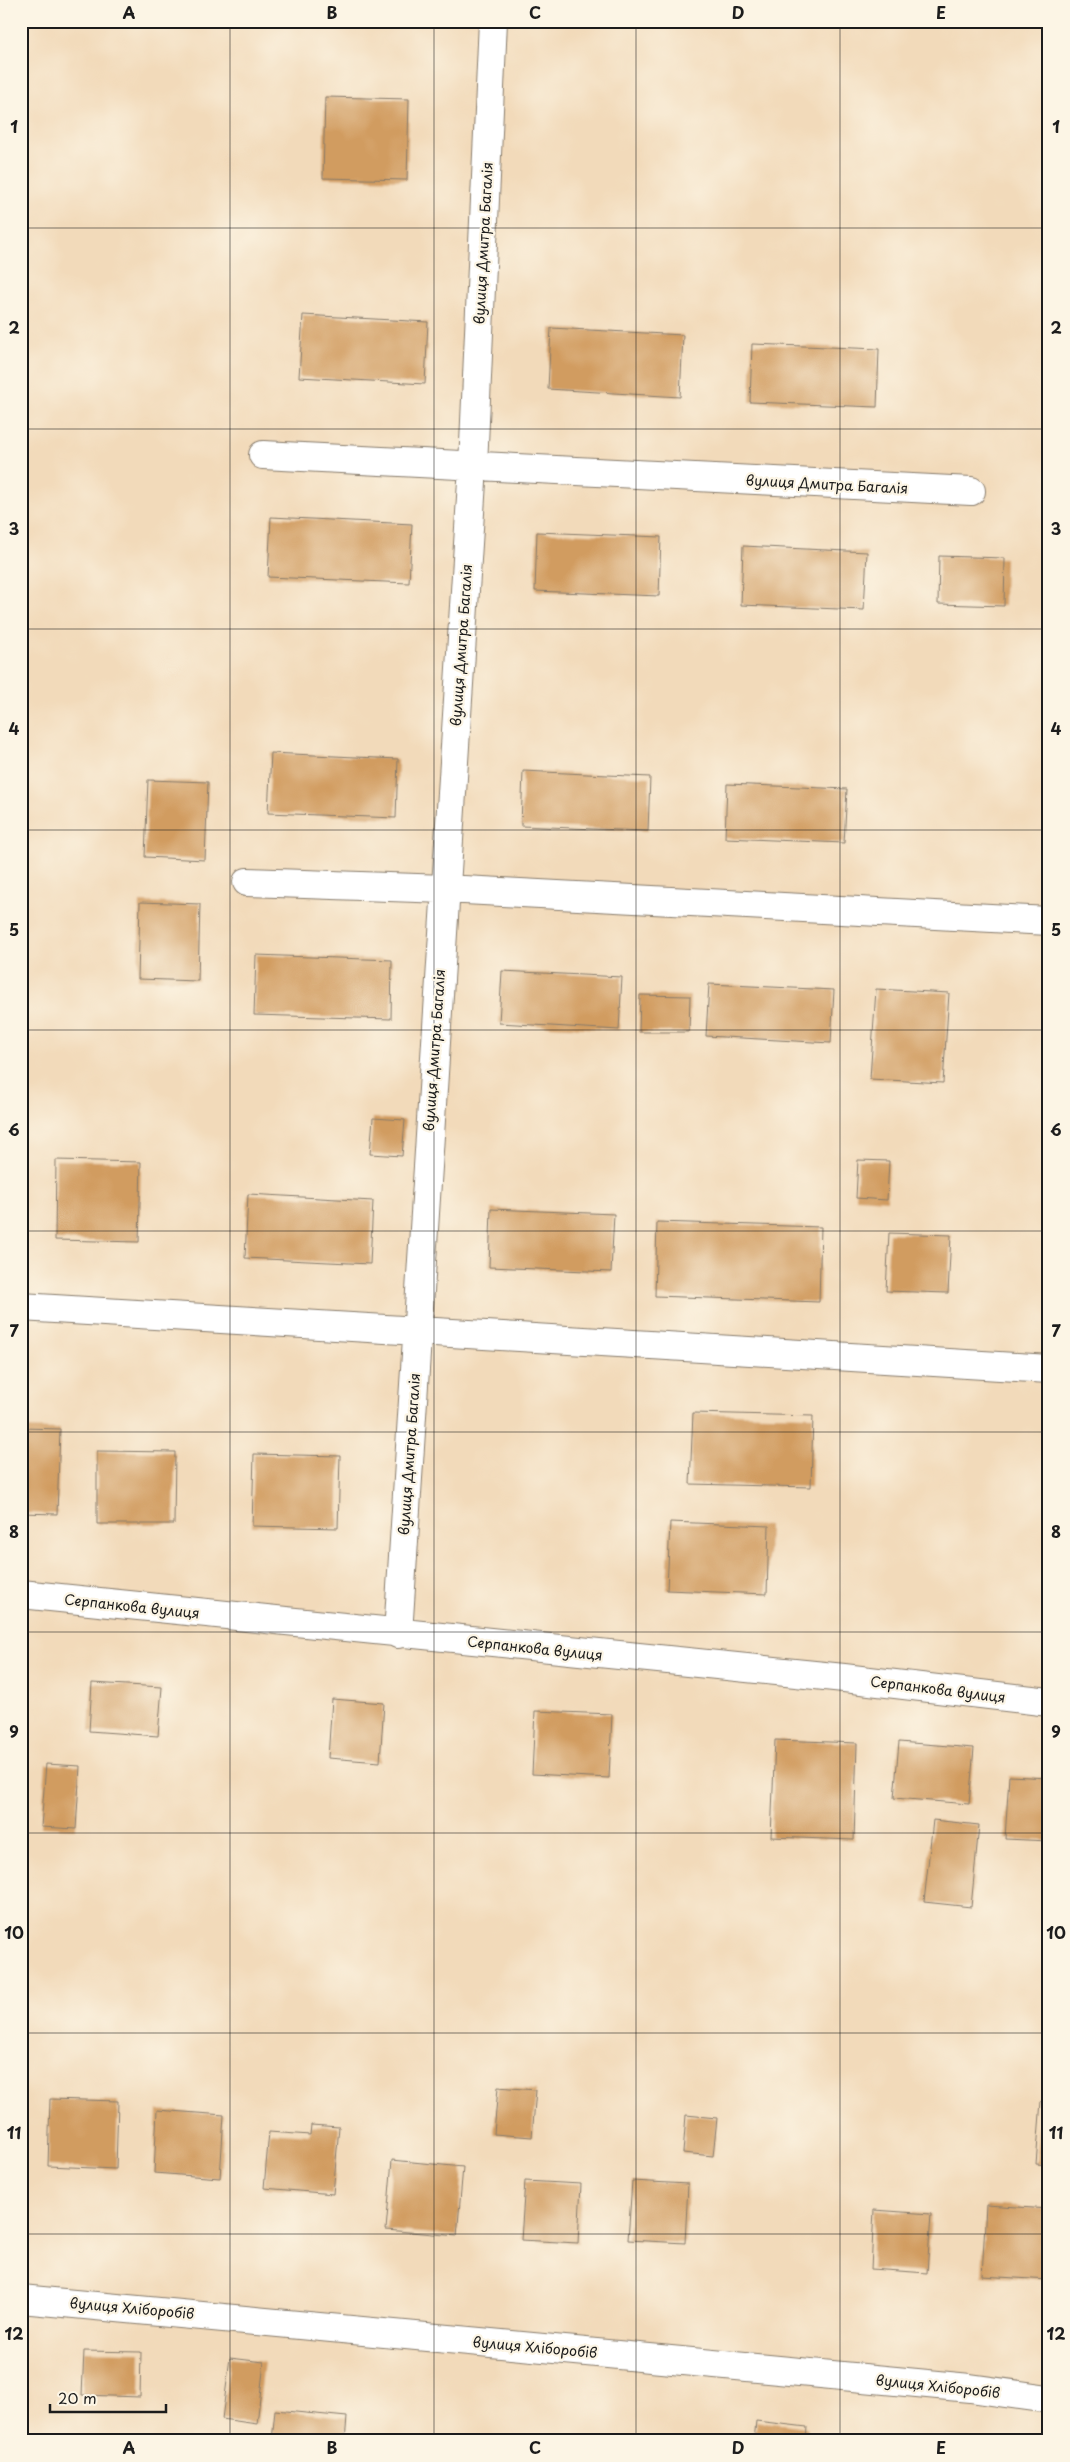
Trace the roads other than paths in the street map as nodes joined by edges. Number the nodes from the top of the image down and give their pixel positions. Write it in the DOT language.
graph roads {
  1 [pos="493,21"];
  2 [pos="263,455"];
  3 [pos="473,466"];
  4 [pos="971,491"];
  5 [pos="247,882"];
  6 [pos="444,890"];
  7 [pos="1049,920"];
  8 [pos="21,1307"];
  9 [pos="416,1331"];
  10 [pos="1049,1369"];
  11 [pos="21,1594"];
  12 [pos="398,1634"];
  13 [pos="1049,1702"];
  14 [pos="21,2299"];
  15 [pos="1049,2399"];
  1 -- 3 [label="street, вулиця Дмитра Багалія"];
  2 -- 3 [label="street, вулиця Дмитра Багалія"];
  3 -- 4 [label="street, вулиця Дмитра Багалія"];
  3 -- 6 [label="street, вулиця Дмитра Багалія"];
  5 -- 6 [label="street"];
  6 -- 7 [label="street"];
  6 -- 9 [label="street, вулиця Дмитра Багалія"];
  8 -- 9 [label="street"];
  9 -- 10 [label="street"];
  9 -- 12 [label="street, вулиця Дмитра Багалія"];
  11 -- 12 [label="street, Серпанкова вулиця"];
  12 -- 13 [label="street, Серпанкова вулиця"];
  14 -- 15 [label="street, вулиця Хліборобів"];
}
